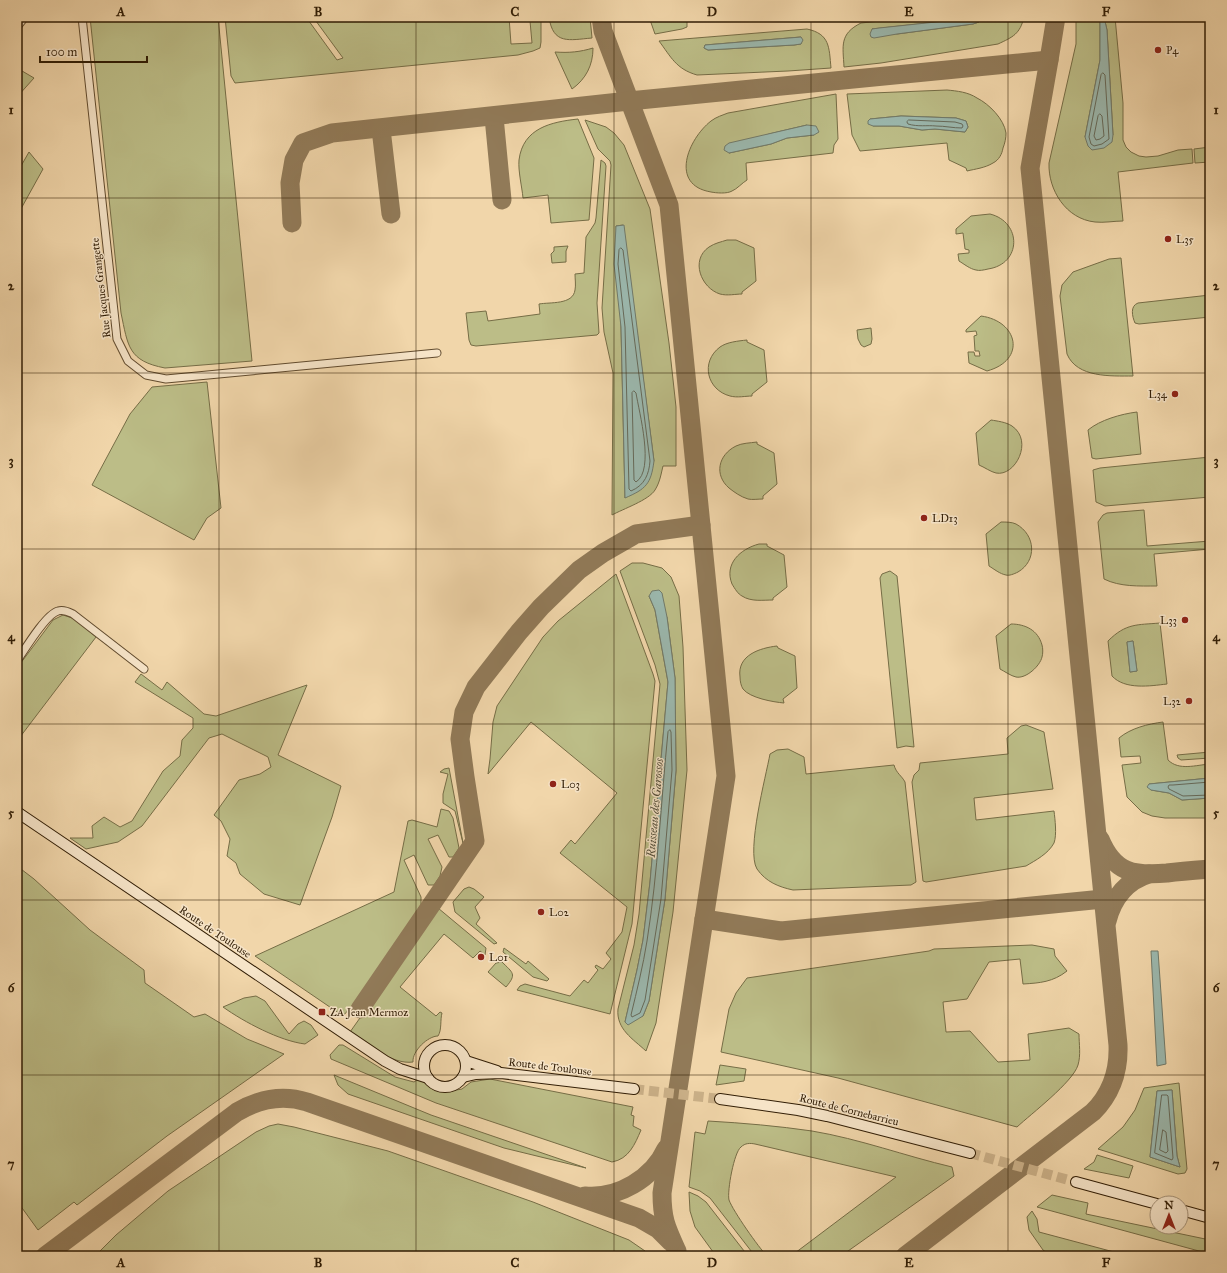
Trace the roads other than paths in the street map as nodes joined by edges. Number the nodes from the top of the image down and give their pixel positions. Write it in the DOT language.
graph roads {
  1 [pos="25,17"];
  2 [pos="82,17"];
  3 [pos="17,27"];
  4 [pos="437,353"];
  5 [pos="17,661"];
  6 [pos="144,669"];
  7 [pos="17,812"];
  8 [pos="425,1059"];
  9 [pos="466,1061"];
  10 [pos="400,1069"];
  11 [pos="501,1073"];
  12 [pos="463,1077"];
  13 [pos="428,1078"];
  14 [pos="634,1089"];
  15 [pos="720,1099"];
  16 [pos="970,1154"];
  17 [pos="1076,1182"];
  18 [pos="1149,1202"];
  19 [pos="1189,1212"];
  20 [pos="1210,1218"];
  1 -- 3 [label="street"];
  2 -- 4 [label="street, Rue Jacques Grangette"];
  5 -- 6 [label="street"];
  7 -- 10 [label="main road, Route de Toulouse"];
  8 -- 9 [label="main road"];
  8 -- 10 [label="main road"];
  8 -- 13 [label="main road"];
  9 -- 11 [label="main road, Route de Toulouse"];
  9 -- 12 [label="main road"];
  10 -- 13 [label="main road, Route de Toulouse"];
  11 -- 12 [label="main road, Route de Toulouse"];
  11 -- 14 [label="main road, Route de Toulouse"];
  12 -- 13 [label="main road"];
  15 -- 16 [label="main road, Route de Cornebarrieu"];
  17 -- 18 [label="main road"];
  19 -- 20 [label="main road"];
}
